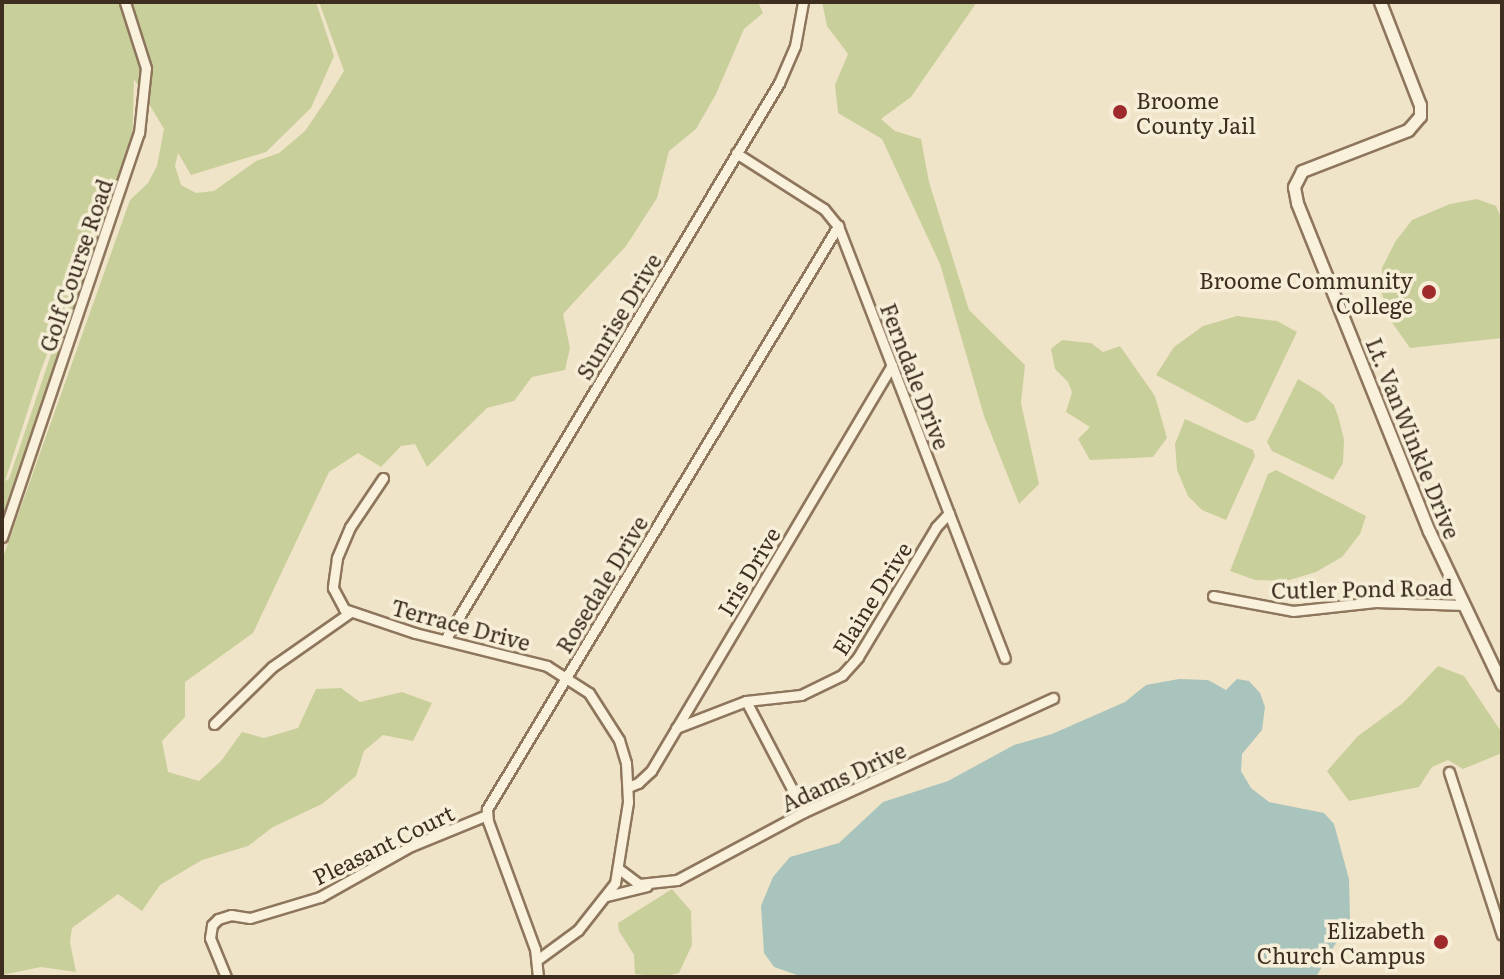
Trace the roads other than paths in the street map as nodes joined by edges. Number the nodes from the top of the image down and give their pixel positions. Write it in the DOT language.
graph roads {
  1 [pos="125,2"];
  2 [pos="803,2"];
  3 [pos="1380,2"];
  4 [pos="736,153"];
  5 [pos="838,226"];
  6 [pos="892,365"];
  7 [pos="383,478"];
  8 [pos="949,513"];
  9 [pos="2,537"];
  10 [pos="1213,596"];
  11 [pos="1464,605"];
  12 [pos="349,613"];
  13 [pos="445,640"];
  14 [pos="1005,658"];
  15 [pos="567,676"];
  16 [pos="1502,685"];
  17 [pos="1053,698"];
  18 [pos="746,701"];
  19 [pos="214,724"];
  20 [pos="676,728"];
  21 [pos="1449,772"];
  22 [pos="628,787"];
  23 [pos="804,812"];
  24 [pos="487,815"];
  25 [pos="619,869"];
  26 [pos="650,886"];
  27 [pos="607,896"];
  28 [pos="1502,935"];
  29 [pos="537,960"];
  30 [pos="226,977"];
  31 [pos="538,977"];
  1 -- 9 [label="street, Golf Course Road"];
  2 -- 4 [label="street, Sunrise Drive"];
  3 -- 11 [label="street, Lt. VanWinkle Drive"];
  4 -- 5 [label="street, Ferndale Drive"];
  4 -- 13 [label="street, Sunrise Drive"];
  5 -- 6 [label="street, Ferndale Drive"];
  5 -- 15 [label="street, Rosedale Drive"];
  6 -- 8 [label="street, Ferndale Drive"];
  6 -- 20 [label="street, Iris Drive"];
  7 -- 12 [label="street"];
  8 -- 14 [label="street, Ferndale Drive"];
  8 -- 18 [label="street, Elaine Drive"];
  10 -- 11 [label="street, Cutler Pond Road"];
  11 -- 16 [label="street, Lt. VanWinkle Drive"];
  12 -- 13 [label="street, Terrace Drive"];
  12 -- 19 [label="street"];
  13 -- 15 [label="street, Terrace Drive"];
  15 -- 22 [label="street, Terrace Drive"];
  15 -- 24 [label="street, Rosedale Drive"];
  17 -- 23 [label="street, Adams Drive"];
  18 -- 20 [label="street, Elaine Drive"];
  18 -- 23 [label="street"];
  20 -- 22 [label="street, Iris Drive"];
  21 -- 28 [label="street"];
  22 -- 25 [label="street, Terrace Drive"];
  23 -- 26 [label="street, Adams Drive"];
  24 -- 29 [label="street"];
  24 -- 30 [label="street, Pleasant Court"];
  25 -- 26 [label="street"];
  25 -- 27 [label="street, Terrace Drive"];
  26 -- 27 [label="street, Adams Drive"];
  27 -- 29 [label="street, Terrace Drive"];
  29 -- 31 [label="street"];
}
